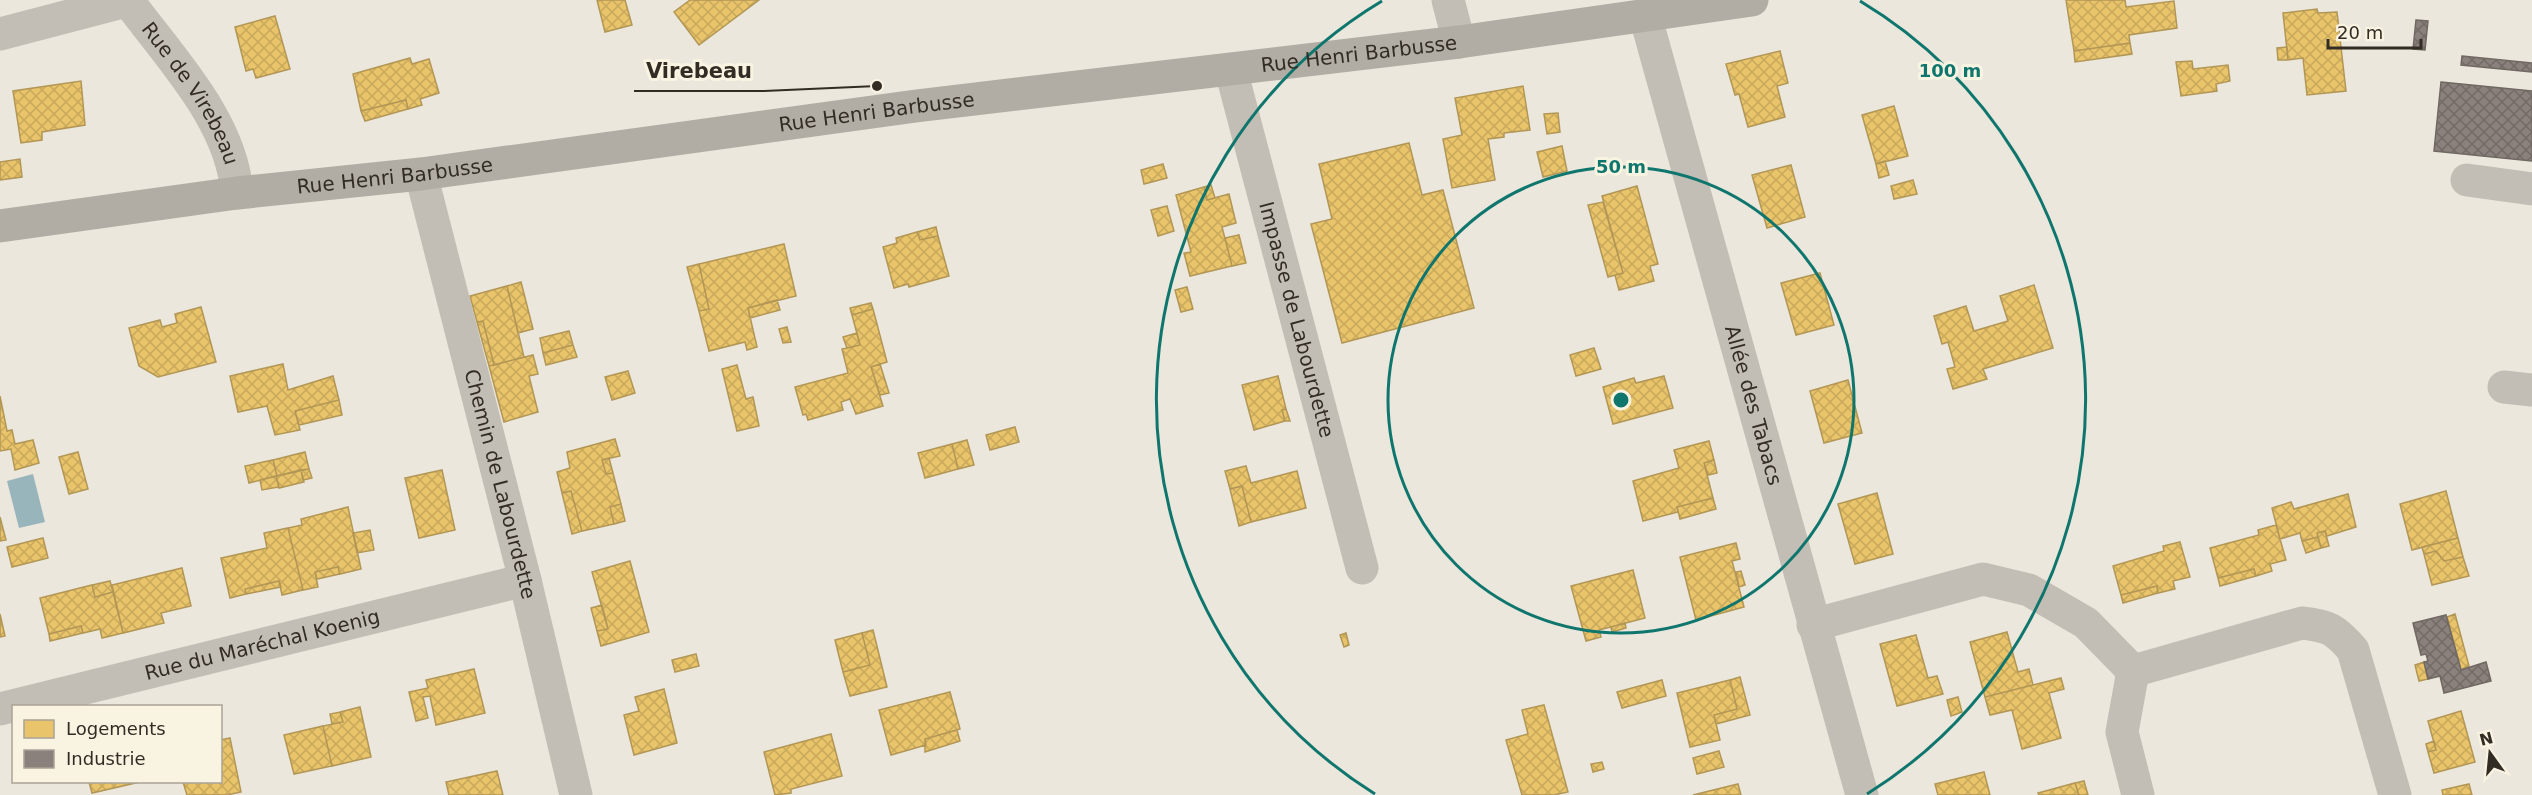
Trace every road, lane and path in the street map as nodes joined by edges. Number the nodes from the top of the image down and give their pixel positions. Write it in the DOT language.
graph roads {
  1 [pos="1448,0"];
  2 [pos="1752,0"];
  3 [pos="129,1"];
  4 [pos="1644,15"];
  5 [pos="0,34"];
  6 [pos="1459,42"];
  7 [pos="1231,70"];
  8 [pos="421,174"];
  9 [pos="2467,180"];
  10 [pos="2532,189"];
  11 [pos="237,193"];
  12 [pos="0,226"];
  13 [pos="1362,568"];
  14 [pos="525,580"];
  15 [pos="1814,625"];
  16 [pos="2133,671"];
  17 [pos="16,705"];
  18 [pos="576,795"];
  19 [pos="1862,795"];
  20 [pos="2138,795"];
  21 [pos="2395,795"];
  1 -- 6 [label="street"];
  2 -- 4 [label="main road, Rue Henri Barbusse"];
  3 -- 5 [label="street, Rue de Virebeau"];
  3 -- 11 [label="street, Rue de Virebeau"];
  4 -- 6 [label="main road, Rue Henri Barbusse"];
  4 -- 15 [label="street, Allée des Tabacs"];
  6 -- 7 [label="main road, Rue Henri Barbusse"];
  7 -- 8 [label="main road, Rue Henri Barbusse"];
  7 -- 13 [label="street, Impasse de Labourdette"];
  8 -- 11 [label="main road, Rue Henri Barbusse"];
  8 -- 14 [label="street, Chemin de Labourdette"];
  9 -- 10 [label="street"];
  11 -- 12 [label="main road, Rue Henri Barbusse"];
  14 -- 17 [label="street, Rue du Maréchal Koenig"];
  14 -- 18 [label="street, Chemin de Labourdette"];
  15 -- 16 [label="street"];
  15 -- 19 [label="street, Allée des Tabacs"];
  16 -- 20 [label="street"];
  16 -- 21 [label="street"];
}
